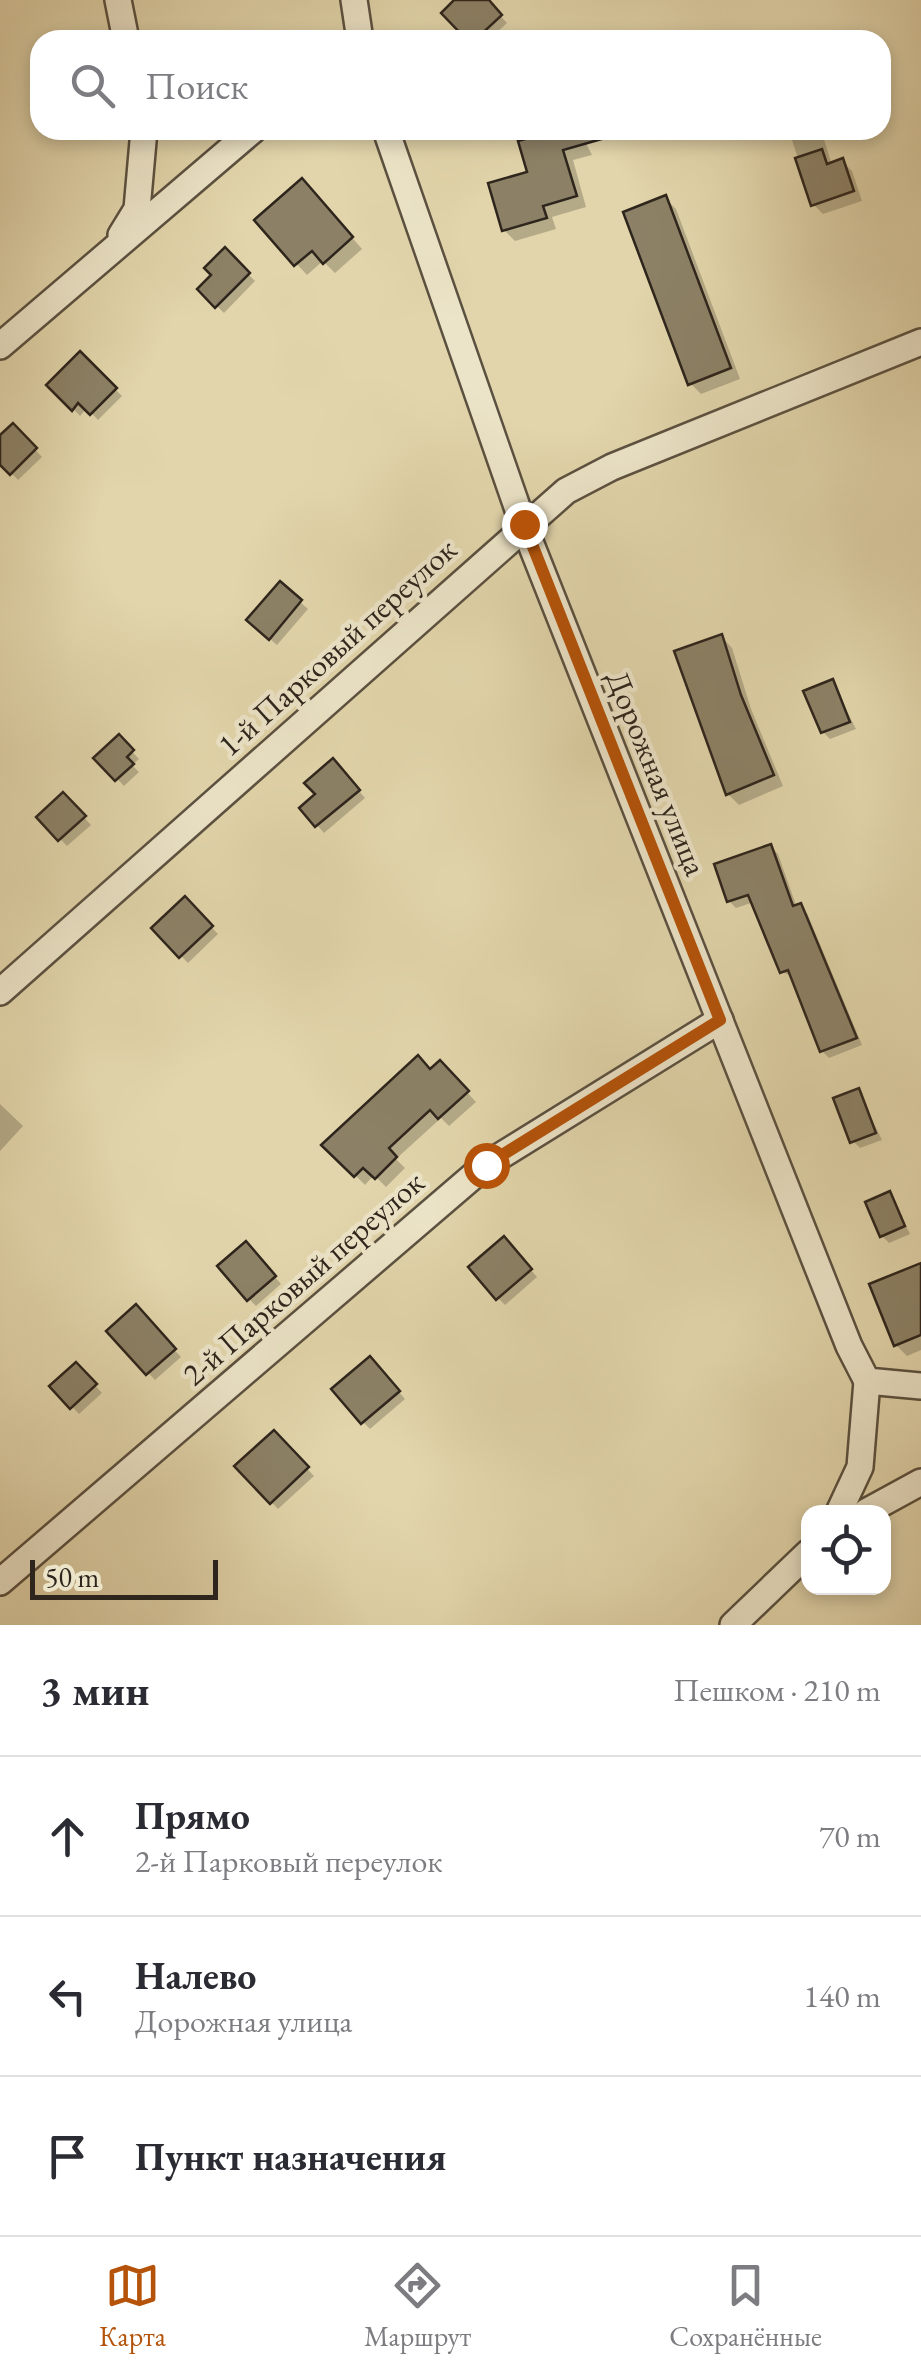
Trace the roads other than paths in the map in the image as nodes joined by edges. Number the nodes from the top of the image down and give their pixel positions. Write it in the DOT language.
graph roads {
  1 [pos="118,0"];
  2 [pos="354,0"];
  3 [pos="124,30"];
  4 [pos="356,30"];
  5 [pos="143,140"];
  6 [pos="241,140"];
  7 [pos="390,140"];
  8 [pos="98,262"];
  9 [pos="921,342"];
  10 [pos="0,346"];
  11 [pos="524,524"];
  12 [pos="0,992"];
  13 [pos="720,1020"];
  14 [pos="867,1381"];
  15 [pos="921,1386"];
  16 [pos="921,1482"];
  17 [pos="842,1505"];
  18 [pos="879,1505"];
  19 [pos="801,1560"];
  20 [pos="0,1582"];
  21 [pos="733,1625"];
  1 -- 3 [label="street"];
  2 -- 4 [label="street"];
  5 -- 8 [label="street"];
  6 -- 8 [label="street"];
  7 -- 11 [label="street, Дорожная улица"];
  8 -- 10 [label="street"];
  9 -- 11 [label="street, 1-й Парковый переулок"];
  11 -- 12 [label="street, 1-й Парковый переулок"];
  11 -- 13 [label="street, Дорожная улица"];
  13 -- 14 [label="street, Дорожная улица"];
  13 -- 20 [label="street, 2-й Парковый переулок"];
  14 -- 15 [label="street"];
  14 -- 17 [label="street"];
  16 -- 18 [label="street"];
  19 -- 21 [label="street"];
}
